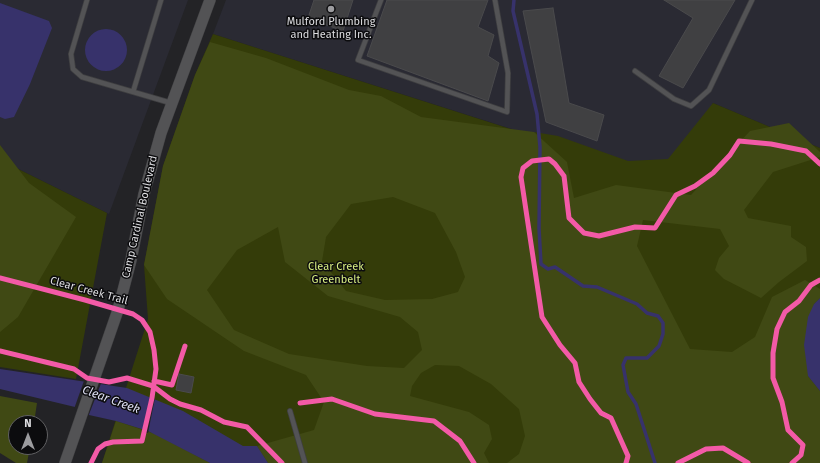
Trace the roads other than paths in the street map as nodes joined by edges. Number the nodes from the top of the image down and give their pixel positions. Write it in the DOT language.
graph roads {
  1 [pos="87,0"];
  2 [pos="161,0"];
  3 [pos="210,0"];
  4 [pos="381,0"];
  5 [pos="495,0"];
  6 [pos="752,0"];
  7 [pos="635,71"];
  8 [pos="133,92"];
  9 [pos="171,104"];
  10 [pos="290,411"];
  11 [pos="65,463"];
  12 [pos="306,463"];
  1 -- 8 [label="lane"];
  2 -- 8 [label="lane"];
  3 -- 9 [label="street, Camp Cardinal Boulevard"];
  4 -- 5 [label="lane"];
  6 -- 7 [label="lane"];
  8 -- 9 [label="lane"];
  9 -- 11 [label="street, Camp Cardinal Boulevard"];
  10 -- 12 [label="lane"];
}
